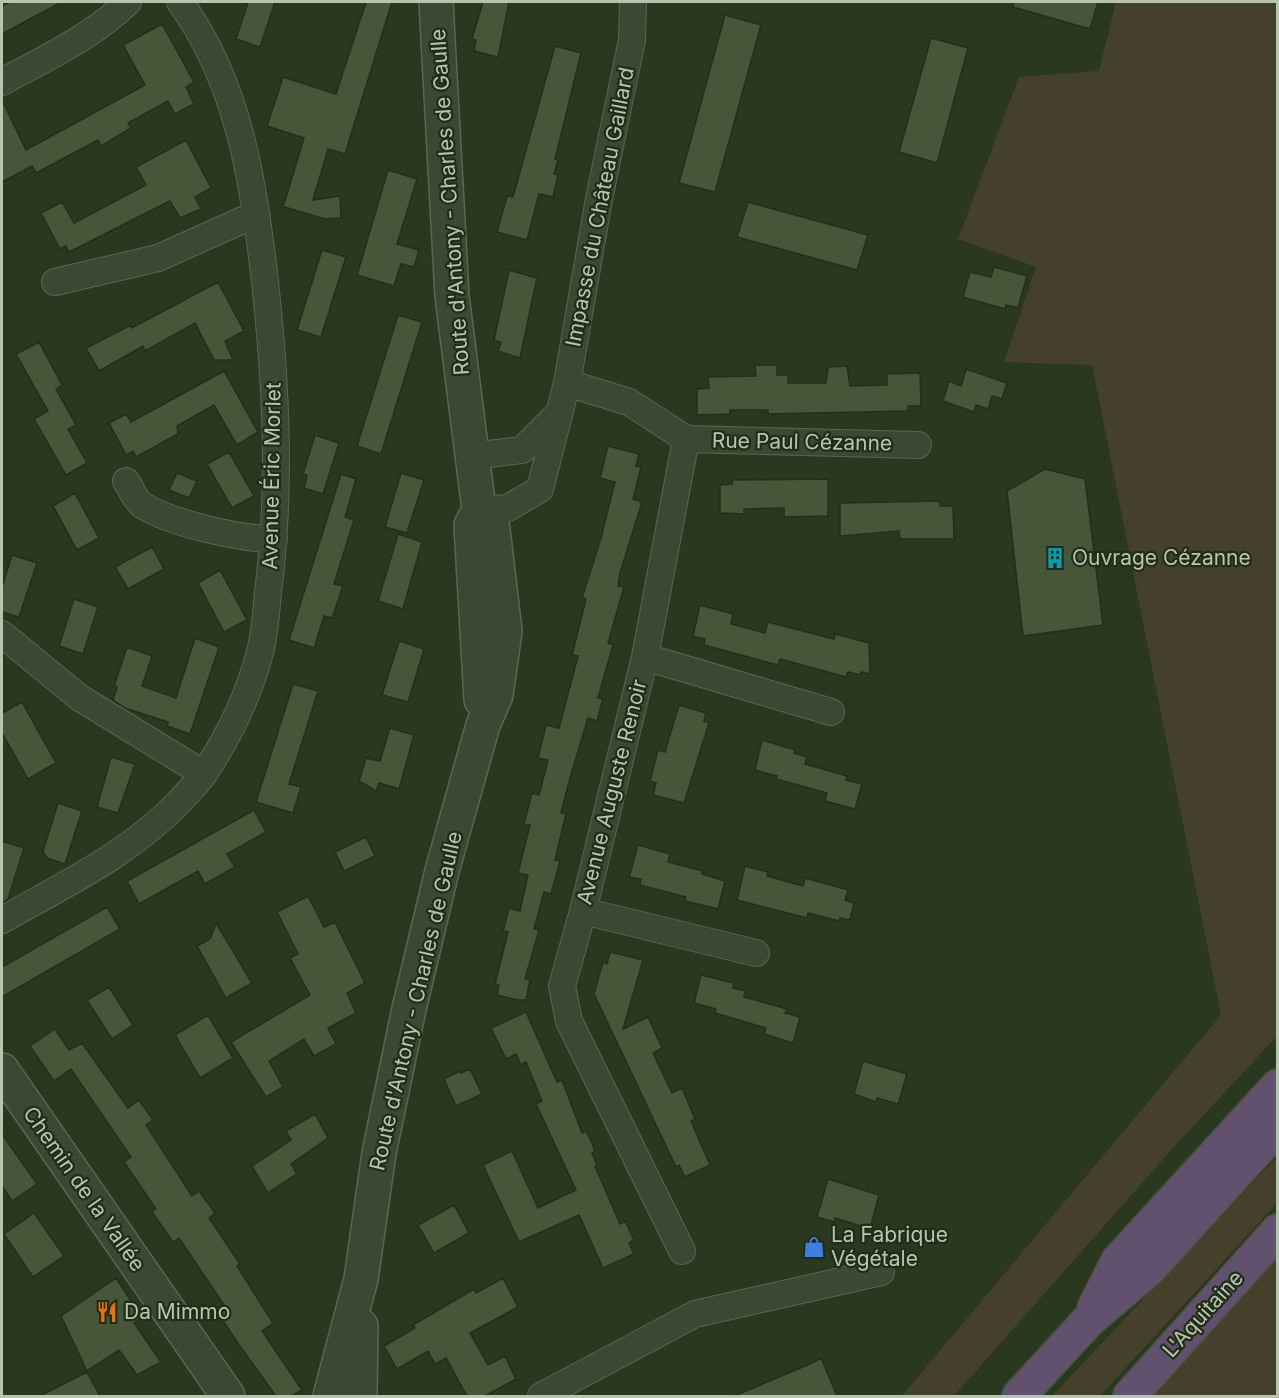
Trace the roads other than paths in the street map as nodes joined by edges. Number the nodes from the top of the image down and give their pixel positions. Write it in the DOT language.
graph roads {
  1 [pos="128,2"];
  2 [pos="180,2"];
  3 [pos="436,2"];
  4 [pos="633,2"];
  5 [pos="2,82"];
  6 [pos="257,217"];
  7 [pos="55,282"];
  8 [pos="567,384"];
  9 [pos="560,412"];
  10 [pos="686,440"];
  11 [pos="918,445"];
  12 [pos="472,456"];
  13 [pos="126,481"];
  14 [pos="479,510"];
  15 [pos="274,539"];
  16 [pos="2,634"];
  17 [pos="645,657"];
  18 [pos="831,712"];
  19 [pos="204,774"];
  20 [pos="583,911"];
  21 [pos="2,920"];
  22 [pos="756,954"];
  23 [pos="2,1070"];
  24 [pos="1278,1086"];
  25 [pos="1278,1127"];
  26 [pos="1278,1231"];
  27 [pos="682,1251"];
  28 [pos="880,1272"];
  29 [pos="361,1279"];
  30 [pos="1088,1321"];
  31 [pos="228,1396"];
  32 [pos="330,1396"];
  33 [pos="360,1396"];
  34 [pos="541,1396"];
  35 [pos="1019,1396"];
  36 [pos="1130,1396"];
  1 -- 5 [label="street"];
  2 -- 6 [label="street, Avenue Éric Morlet"];
  3 -- 12 [label="street, Route d'Antony - Charles de Gaulle"];
  4 -- 8 [label="street, Impasse du Château Gaillard"];
  6 -- 7 [label="street"];
  6 -- 15 [label="street, Avenue Éric Morlet"];
  8 -- 9 [label="street, Impasse du Château Gaillard"];
  8 -- 10 [label="street"];
  9 -- 12 [label="street"];
  9 -- 14 [label="street, Impasse du Château Gaillard"];
  10 -- 11 [label="street, Rue Paul Cézanne"];
  10 -- 17 [label="street, Avenue Auguste Renoir"];
  12 -- 14 [label="street, Route d'Antony - Charles de Gaulle"];
  13 -- 15 [label="street"];
  14 -- 29 [label="street, Route d'Antony - Charles de Gaulle"];
  15 -- 19 [label="street, Avenue Éric Morlet"];
  16 -- 19 [label="street"];
  17 -- 18 [label="street"];
  17 -- 20 [label="street, Avenue Auguste Renoir"];
  19 -- 21 [label="street, Avenue Éric Morlet"];
  20 -- 22 [label="street"];
  20 -- 27 [label="street, Avenue Auguste Renoir"];
  23 -- 31 [label="street, Chemin de la Vallée"];
  24 -- 30 [label="highway"];
  25 -- 30 [label="highway"];
  26 -- 36 [label="highway, L'Aquitaine"];
  28 -- 34 [label="street"];
  29 -- 32 [label="street, Route d'Antony - Charles de Gaulle"];
  29 -- 33 [label="street, Route d'Antony - Charles de Gaulle"];
  30 -- 35 [label="highway"];
}
